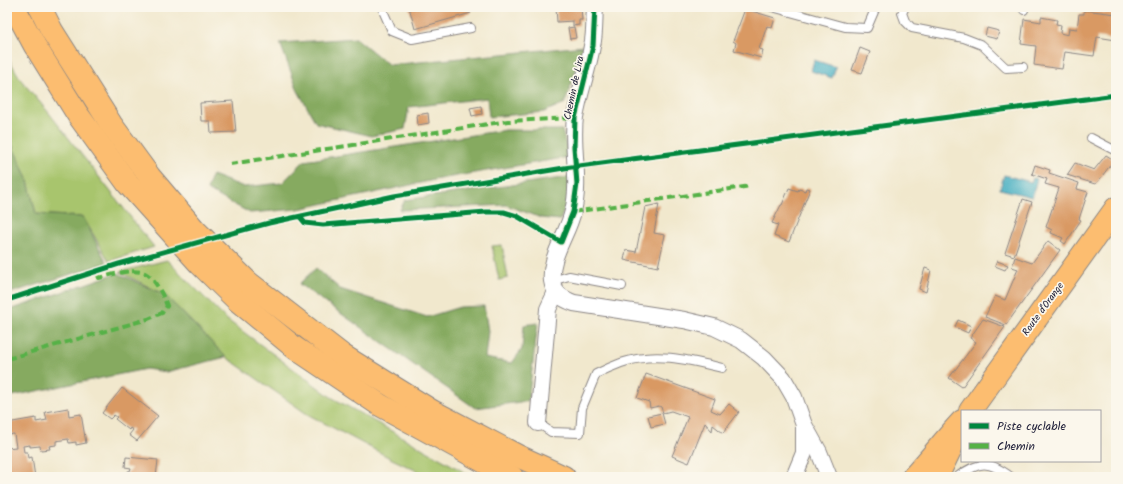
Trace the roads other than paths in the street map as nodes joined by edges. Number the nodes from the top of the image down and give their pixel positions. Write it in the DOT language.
graph roads {
  1 [pos="14,7"];
  2 [pos="40,7"];
  3 [pos="383,7"];
  4 [pos="595,7"];
  5 [pos="772,7"];
  6 [pos="876,7"];
  7 [pos="905,7"];
  8 [pos="471,28"];
  9 [pos="1023,67"];
  10 [pos="1091,138"];
  11 [pos="1116,151"];
  12 [pos="1116,208"];
  13 [pos="554,286"];
  14 [pos="622,286"];
  15 [pos="722,368"];
  16 [pos="971,410"];
  17 [pos="961,422"];
  18 [pos="538,424"];
  19 [pos="804,425"];
  20 [pos="961,428"];
  21 [pos="1007,476"];
  22 [pos="512,477"];
  23 [pos="564,477"];
  24 [pos="794,477"];
  25 [pos="829,477"];
  26 [pos="913,477"];
  27 [pos="937,477"];
  28 [pos="957,477"];
  1 -- 22 [label="main road"];
  2 -- 23 [label="main road"];
  3 -- 8 [label="lane"];
  4 -- 13 [label="street, Chemin de Lira"];
  5 -- 6 [label="lane"];
  7 -- 9 [label="lane"];
  10 -- 11 [label="lane"];
  12 -- 16 [label="main road, Route d'Orange"];
  13 -- 14 [label="lane"];
  13 -- 18 [label="street, Chemin de Lira"];
  13 -- 19 [label="street"];
  15 -- 18 [label="lane"];
  17 -- 26 [label="main road"];
  19 -- 24 [label="street"];
  19 -- 25 [label="street"];
  20 -- 27 [label="main road"];
  21 -- 28 [label="lane"];
}
